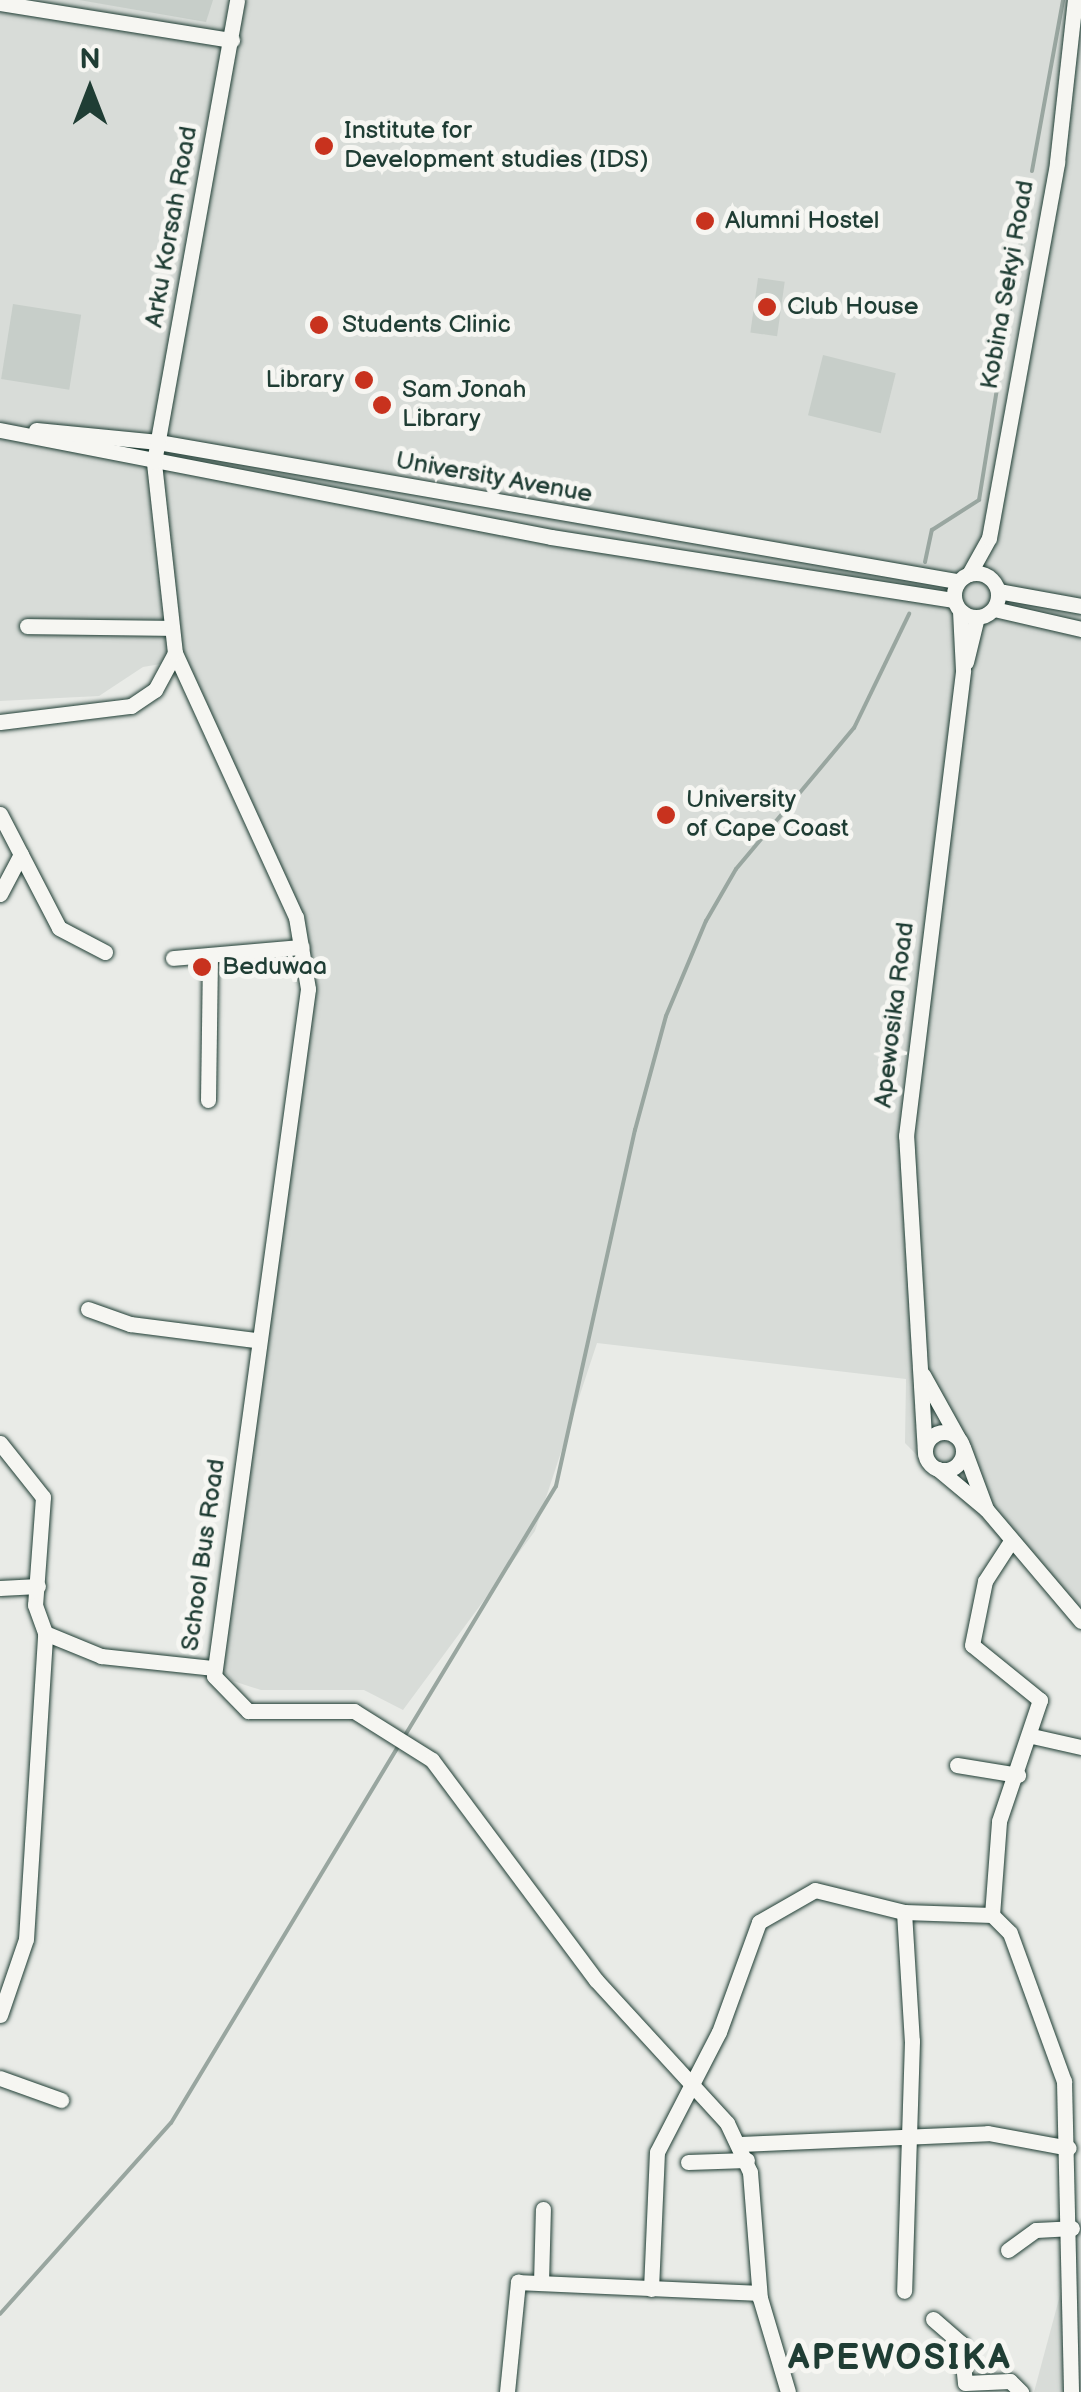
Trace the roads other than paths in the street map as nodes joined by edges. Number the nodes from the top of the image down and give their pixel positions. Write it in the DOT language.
graph roads {
  1 [pos="238,0"];
  2 [pos="1075,0"];
  3 [pos="0,2"];
  4 [pos="232,40"];
  5 [pos="0,430"];
  6 [pos="22,434"];
  7 [pos="158,442"];
  8 [pos="154,462"];
  9 [pos="989,538"];
  10 [pos="988,576"];
  11 [pos="963,577"];
  12 [pos="998,591"];
  13 [pos="957,605"];
  14 [pos="1081,606"];
  15 [pos="994,609"];
  16 [pos="977,617"];
  17 [pos="27,626"];
  18 [pos="172,628"];
  19 [pos="1081,629"];
  20 [pos="174,653"];
  21 [pos="963,670"];
  22 [pos="0,722"];
  23 [pos="0,814"];
  24 [pos="22,854"];
  25 [pos="0,894"];
  26 [pos="302,947"];
  27 [pos="105,952"];
  28 [pos="210,955"];
  29 [pos="174,958"];
  30 [pos="208,1100"];
  31 [pos="88,1308"];
  32 [pos="255,1340"];
  33 [pos="919,1366"];
  34 [pos="960,1442"];
  35 [pos="0,1444"];
  36 [pos="926,1453"];
  37 [pos="938,1469"];
  38 [pos="986,1509"];
  39 [pos="1011,1541"];
  40 [pos="38,1586"];
  41 [pos="0,1588"];
  42 [pos="1081,1621"];
  43 [pos="44,1634"];
  44 [pos="214,1668"];
  45 [pos="1032,1736"];
  46 [pos="1081,1746"];
  47 [pos="958,1766"];
  48 [pos="1018,1775"];
  49 [pos="904,1912"];
  50 [pos="992,1915"];
  51 [pos="0,2016"];
  52 [pos="0,2078"];
  53 [pos="691,2084"];
  54 [pos="61,2100"];
  55 [pos="908,2133"];
  56 [pos="740,2144"];
  57 [pos="1068,2148"];
  58 [pos="747,2160"];
  59 [pos="688,2162"];
  60 [pos="543,2209"];
  61 [pos="1072,2228"];
  62 [pos="1008,2250"];
  63 [pos="541,2283"];
  64 [pos="651,2289"];
  65 [pos="904,2291"];
  66 [pos="759,2293"];
  67 [pos="933,2319"];
  68 [pos="506,2392"];
  69 [pos="788,2392"];
  70 [pos="1021,2392"];
  71 [pos="1070,2392"];
  1 -- 4 [label="street, Arku Korsah Road"];
  2 -- 9 [label="street, Kobina Sekyi Road"];
  3 -- 4 [label="street"];
  4 -- 7 [label="street, Arku Korsah Road"];
  5 -- 6 [label="street, University Avenue"];
  6 -- 7 [label="street, University Avenue"];
  6 -- 8 [label="street, University Avenue"];
  7 -- 8 [label="street, Arku Korsah Road"];
  7 -- 11 [label="street, University Avenue"];
  8 -- 13 [label="street, University Avenue"];
  8 -- 18 [label="street, Arku Korsah Road"];
  9 -- 10 [label="street"];
  9 -- 11 [label="street, Kobina Sekyi Road"];
  10 -- 11 [label="street"];
  10 -- 12 [label="street"];
  11 -- 13 [label="street"];
  12 -- 14 [label="street"];
  12 -- 15 [label="street"];
  13 -- 16 [label="street"];
  13 -- 21 [label="street"];
  15 -- 16 [label="street"];
  15 -- 19 [label="street"];
  16 -- 21 [label="street"];
  17 -- 18 [label="street"];
  18 -- 20 [label="street, School Bus Road"];
  20 -- 22 [label="street"];
  20 -- 26 [label="street, School Bus Road"];
  21 -- 33 [label="street, Apewosika Road"];
  23 -- 24 [label="street"];
  24 -- 25 [label="street"];
  24 -- 27 [label="street"];
  26 -- 28 [label="street"];
  26 -- 32 [label="street, School Bus Road"];
  28 -- 29 [label="street"];
  28 -- 30 [label="street"];
  31 -- 32 [label="street"];
  32 -- 44 [label="street, School Bus Road"];
  33 -- 34 [label="street, Apewosika Road"];
  33 -- 36 [label="street, Apewosika Road"];
  34 -- 36 [label="street"];
  34 -- 37 [label="street"];
  34 -- 38 [label="street, Apewosika Road"];
  35 -- 40 [label="street"];
  36 -- 37 [label="street, Apewosika Road"];
  37 -- 38 [label="street, Apewosika Road"];
  38 -- 39 [label="street, Apewosika Road"];
  39 -- 42 [label="street, Apewosika Road"];
  39 -- 45 [label="street"];
  40 -- 41 [label="street"];
  40 -- 43 [label="street"];
  43 -- 44 [label="street"];
  43 -- 51 [label="street"];
  44 -- 53 [label="street, School Bus Road"];
  45 -- 46 [label="street"];
  45 -- 48 [label="street"];
  47 -- 48 [label="street"];
  48 -- 50 [label="street"];
  49 -- 50 [label="street"];
  49 -- 53 [label="street"];
  49 -- 55 [label="street"];
  50 -- 57 [label="street"];
  52 -- 54 [label="street"];
  53 -- 56 [label="street, School Bus Road"];
  53 -- 64 [label="street"];
  55 -- 56 [label="street"];
  55 -- 57 [label="street"];
  55 -- 65 [label="street"];
  56 -- 58 [label="street, School Bus Road"];
  57 -- 61 [label="street"];
  58 -- 59 [label="street"];
  58 -- 66 [label="street, School Bus Road"];
  60 -- 63 [label="street"];
  61 -- 62 [label="street"];
  61 -- 71 [label="street"];
  63 -- 64 [label="street"];
  63 -- 68 [label="street"];
  64 -- 66 [label="street"];
  66 -- 69 [label="street, School Bus Road"];
  67 -- 70 [label="street"];
}
